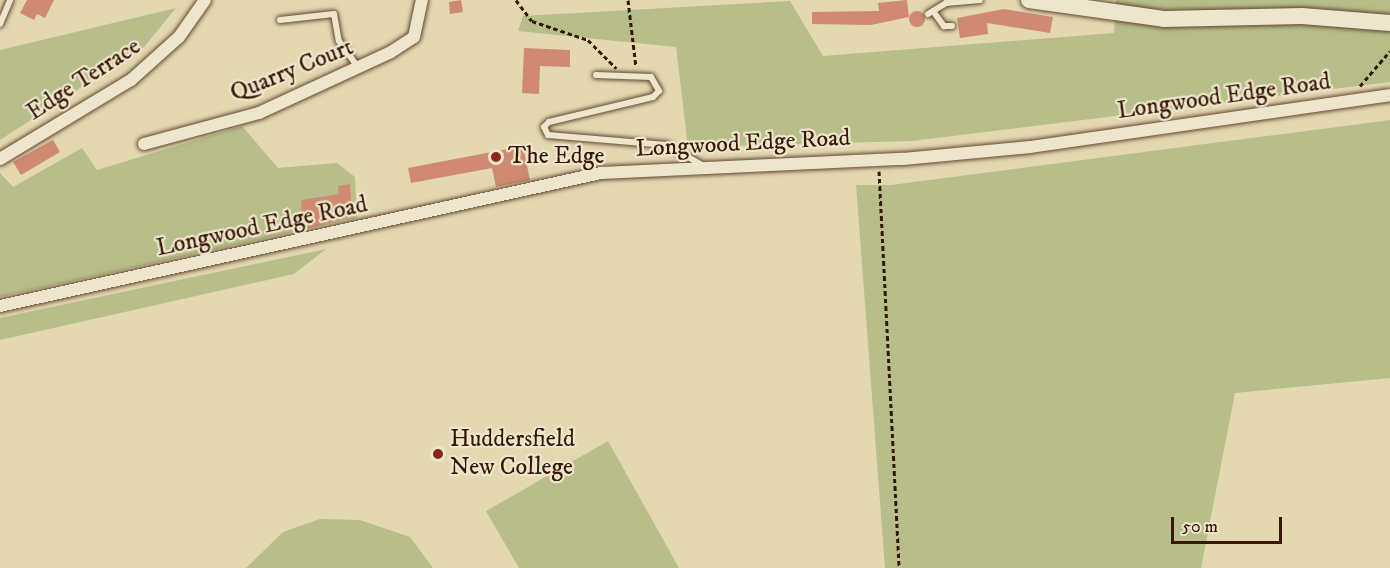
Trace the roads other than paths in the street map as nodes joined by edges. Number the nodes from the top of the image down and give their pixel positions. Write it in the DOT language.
graph roads {
  1 [pos="10,0"];
  2 [pos="205,0"];
  3 [pos="422,0"];
  4 [pos="980,0"];
  5 [pos="1029,0"];
  6 [pos="280,20"];
  7 [pos="1390,23"];
  8 [pos="0,24"];
  9 [pos="952,26"];
  10 [pos="358,67"];
  11 [pos="596,75"];
  12 [pos="1390,95"];
  13 [pos="144,144"];
  14 [pos="0,159"];
  15 [pos="703,166"];
  16 [pos="0,306"];
  1 -- 8 [label="lane"];
  2 -- 14 [label="street, Edge Terrace"];
  3 -- 10 [label="street, Quarry Court"];
  4 -- 9 [label="lane"];
  5 -- 7 [label="street"];
  6 -- 10 [label="lane"];
  10 -- 13 [label="street, Quarry Court"];
  11 -- 15 [label="lane"];
  12 -- 15 [label="street, Longwood Edge Road"];
  15 -- 16 [label="street, Longwood Edge Road"];
}
